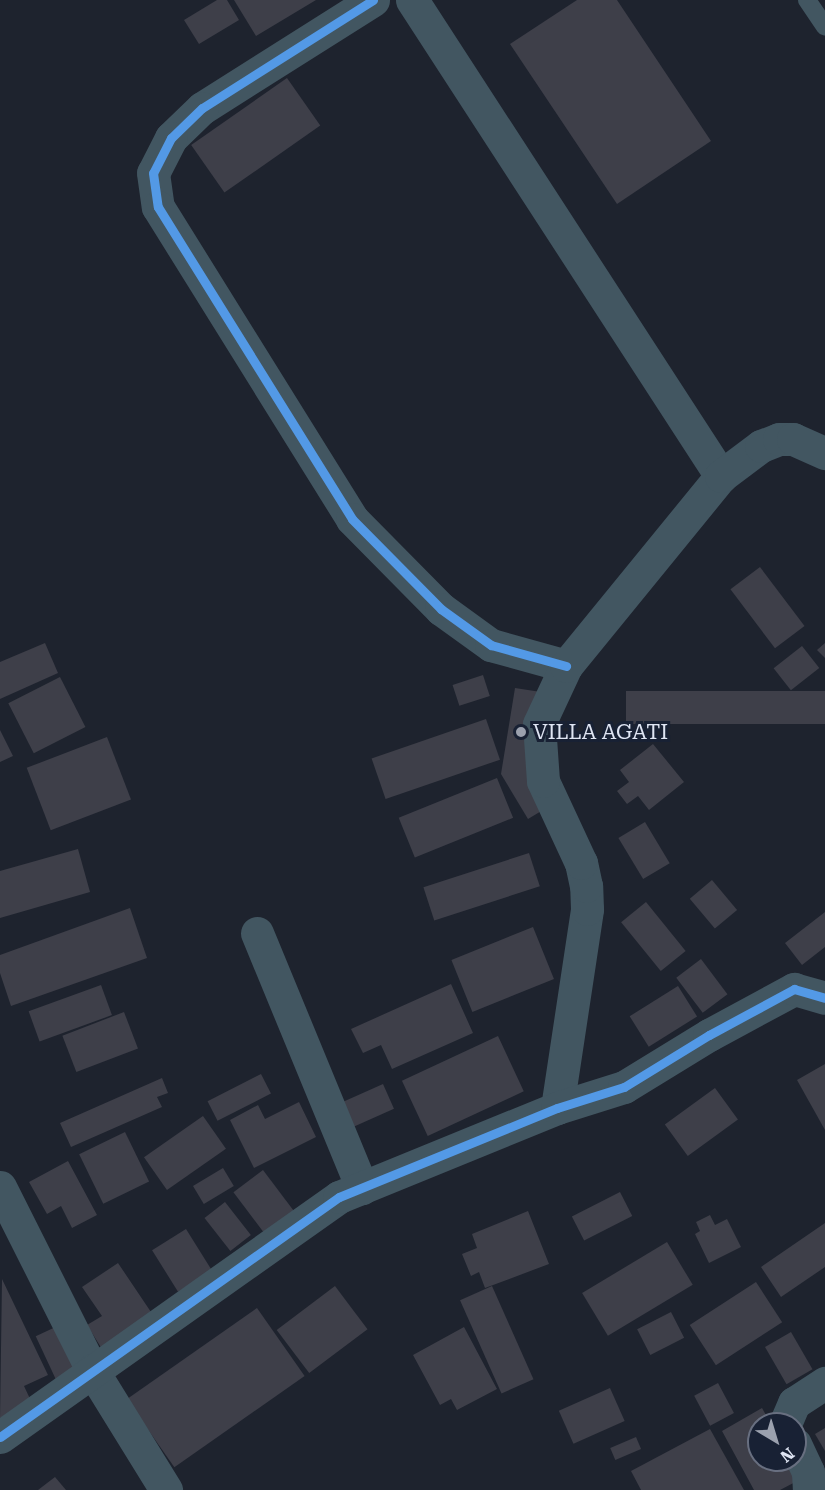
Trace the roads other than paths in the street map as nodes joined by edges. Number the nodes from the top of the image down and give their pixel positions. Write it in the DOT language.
graph roads {
  1 [pos="373,0"];
  2 [pos="412,0"];
  3 [pos="807,0"];
  4 [pos="825,27"];
  5 [pos="825,453"];
  6 [pos="721,477"];
  7 [pos="566,666"];
  8 [pos="257,933"];
  9 [pos="825,998"];
  10 [pos="556,1108"];
  11 [pos="0,1187"];
  12 [pos="362,1188"];
  13 [pos="92,1370"];
  14 [pos="825,1383"];
  15 [pos="790,1412"];
  16 [pos="0,1437"];
  17 [pos="807,1470"];
  18 [pos="166,1490"];
  19 [pos="809,1490"];
  1 -- 7 [label="street"];
  2 -- 6 [label="street"];
  3 -- 4 [label="lane"];
  5 -- 6 [label="street"];
  6 -- 7 [label="street"];
  7 -- 10 [label="street"];
  8 -- 12 [label="street"];
  9 -- 10 [label="street"];
  10 -- 12 [label="street"];
  11 -- 13 [label="street"];
  12 -- 13 [label="street"];
  13 -- 16 [label="street"];
  13 -- 18 [label="street"];
  14 -- 15 [label="street"];
  17 -- 19 [label="street"];
}
